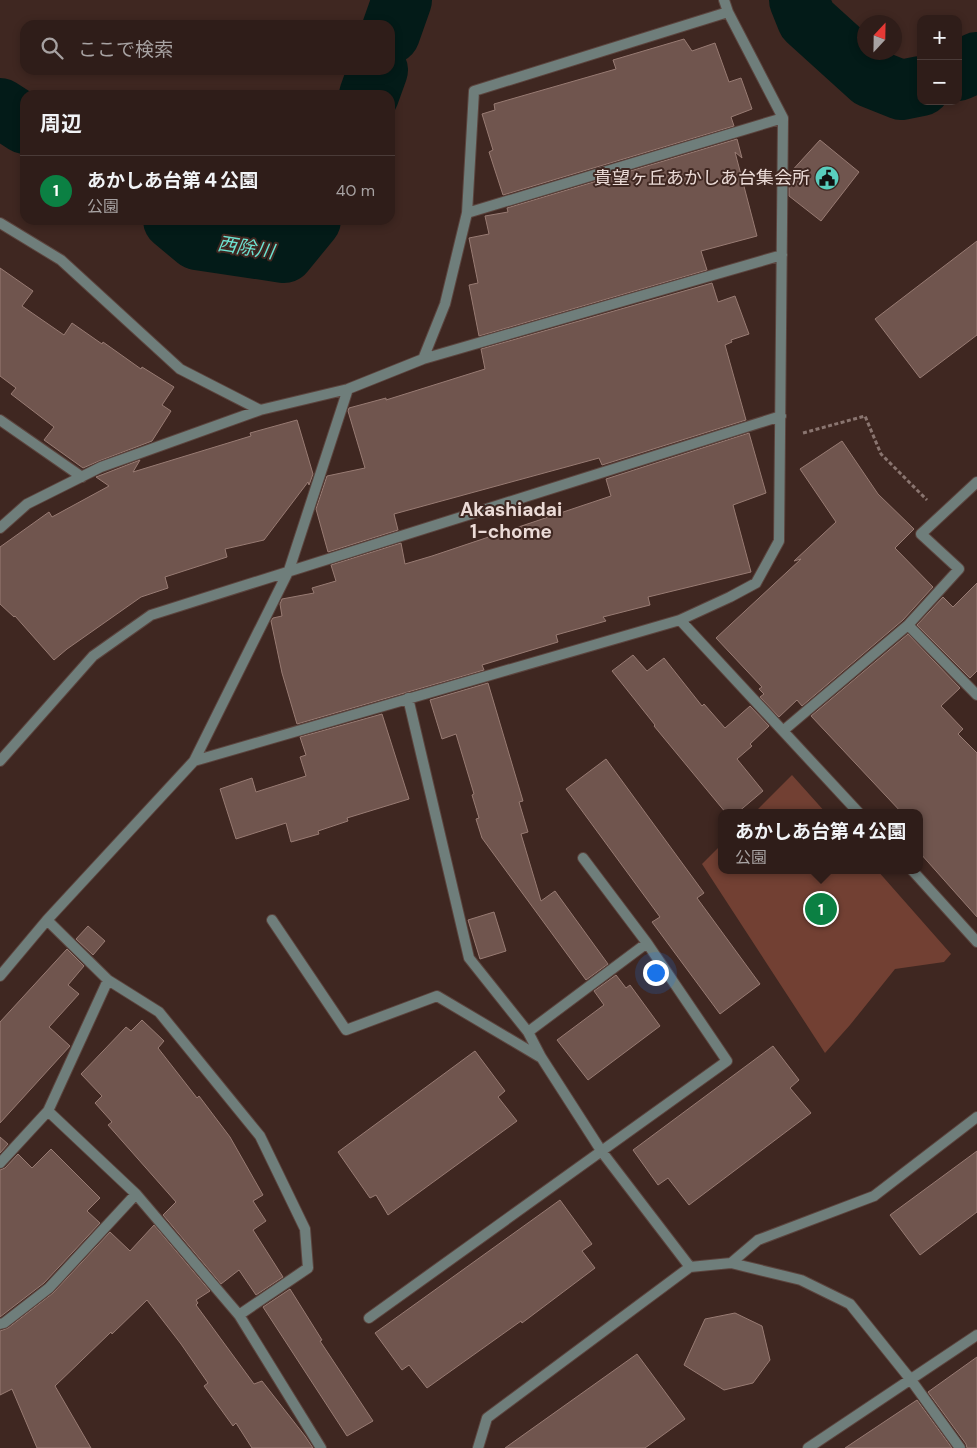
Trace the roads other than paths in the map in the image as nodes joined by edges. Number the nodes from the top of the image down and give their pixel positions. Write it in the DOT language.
graph roads {
  1 [pos="724,0"];
  2 [pos="728,12"];
  3 [pos="782,118"];
  4 [pos="467,213"];
  5 [pos="0,224"];
  6 [pos="782,255"];
  7 [pos="423,359"];
  8 [pos="348,389"];
  9 [pos="260,410"];
  10 [pos="781,416"];
  11 [pos="0,420"];
  12 [pos="82,476"];
  13 [pos="977,482"];
  14 [pos="0,528"];
  15 [pos="289,570"];
  16 [pos="680,620"];
  17 [pos="908,625"];
  18 [pos="977,695"];
  19 [pos="408,698"];
  20 [pos="784,730"];
  21 [pos="0,761"];
  22 [pos="194,761"];
  23 [pos="855,809"];
  24 [pos="583,858"];
  25 [pos="916,874"];
  26 [pos="47,920"];
  27 [pos="272,920"];
  28 [pos="977,942"];
  29 [pos="647,943"];
  30 [pos="0,976"];
  31 [pos="108,980"];
  32 [pos="528,1032"];
  33 [pos="541,1057"];
  34 [pos="48,1112"];
  35 [pos="977,1117"];
  36 [pos="602,1152"];
  37 [pos="0,1163"];
  38 [pos="136,1194"];
  39 [pos="731,1263"];
  40 [pos="690,1267"];
  41 [pos="239,1315"];
  42 [pos="369,1318"];
  43 [pos="0,1324"];
  44 [pos="977,1335"];
  45 [pos="911,1380"];
  46 [pos="321,1448"];
  47 [pos="478,1448"];
  48 [pos="808,1448"];
  49 [pos="960,1448"];
  1 -- 2 [label="street"];
  2 -- 3 [label="street"];
  2 -- 4 [label="street"];
  3 -- 4 [label="street"];
  3 -- 6 [label="street"];
  4 -- 7 [label="street"];
  5 -- 9 [label="street"];
  6 -- 7 [label="street"];
  6 -- 10 [label="street"];
  7 -- 8 [label="street"];
  8 -- 9 [label="street"];
  8 -- 15 [label="street"];
  9 -- 12 [label="street"];
  10 -- 15 [label="street"];
  10 -- 16 [label="street"];
  11 -- 12 [label="street"];
  12 -- 14 [label="street"];
  13 -- 17 [label="street"];
  15 -- 21 [label="street"];
  15 -- 22 [label="street"];
  16 -- 19 [label="street"];
  16 -- 20 [label="street"];
  17 -- 18 [label="street"];
  17 -- 20 [label="street"];
  19 -- 22 [label="street"];
  19 -- 32 [label="street"];
  20 -- 23 [label="street"];
  22 -- 26 [label="street"];
  24 -- 29 [label="street"];
  25 -- 28 [label="street"];
  26 -- 30 [label="street"];
  26 -- 31 [label="street"];
  27 -- 33 [label="street"];
  29 -- 32 [label="street"];
  29 -- 36 [label="street"];
  31 -- 34 [label="street"];
  31 -- 41 [label="street"];
  32 -- 33 [label="street"];
  33 -- 36 [label="street"];
  34 -- 37 [label="street"];
  34 -- 38 [label="street"];
  35 -- 39 [label="street"];
  36 -- 40 [label="street"];
  36 -- 42 [label="street"];
  38 -- 41 [label="street"];
  38 -- 43 [label="street"];
  39 -- 40 [label="street"];
  39 -- 45 [label="street"];
  40 -- 47 [label="street"];
  41 -- 46 [label="street"];
  44 -- 45 [label="street"];
  45 -- 48 [label="street"];
  45 -- 49 [label="street"];
}
